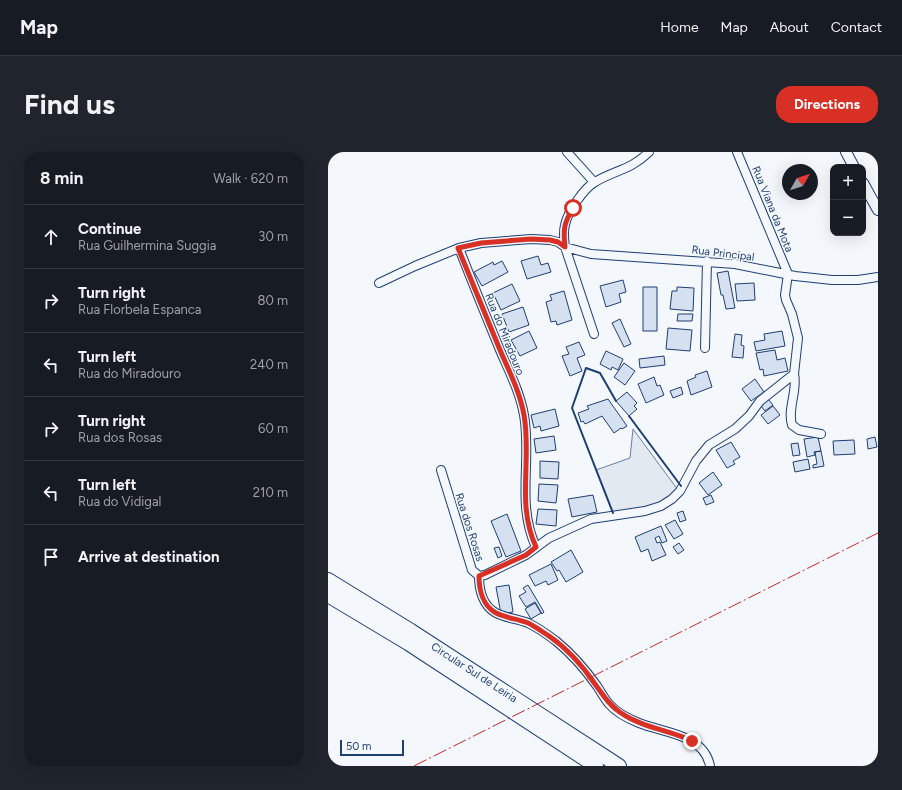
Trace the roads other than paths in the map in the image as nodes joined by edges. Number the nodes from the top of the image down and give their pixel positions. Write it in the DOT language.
graph roads {
  1 [pos="567,152"];
  2 [pos="649,152"];
  3 [pos="737,152"];
  4 [pos="846,152"];
  5 [pos="852,164"];
  6 [pos="594,182"];
  7 [pos="866,188"];
  8 [pos="878,210"];
  9 [pos="565,247"];
  10 [pos="458,248"];
  11 [pos="707,261"];
  12 [pos="788,274"];
  13 [pos="878,277"];
  14 [pos="379,283"];
  15 [pos="594,334"];
  16 [pos="705,348"];
  17 [pos="794,374"];
  18 [pos="821,434"];
  19 [pos="440,470"];
  20 [pos="536,547"];
  21 [pos="479,576"];
  22 [pos="328,580"];
  23 [pos="328,595"];
  24 [pos="596,766"];
  25 [pos="619,766"];
  26 [pos="710,766"];
  1 -- 6 [label="street"];
  2 -- 6 [label="street"];
  3 -- 12 [label="street, Rua Viana da Mota"];
  4 -- 5 [label="street"];
  6 -- 9 [label="street"];
  7 -- 8 [label="street"];
  9 -- 10 [label="street, Rua Principal"];
  9 -- 11 [label="street, Rua Principal"];
  9 -- 15 [label="street"];
  10 -- 14 [label="street, Rua Principal"];
  10 -- 20 [label="street, Rua do Miradouro"];
  11 -- 12 [label="street, Rua Principal"];
  11 -- 16 [label="street"];
  12 -- 13 [label="street, Rua Principal"];
  12 -- 17 [label="street"];
  17 -- 18 [label="street"];
  17 -- 20 [label="street, Rua dos Rosas"];
  19 -- 21 [label="street, Rua dos Rosas"];
  20 -- 21 [label="street, Rua dos Rosas"];
  21 -- 26 [label="street"];
  22 -- 25 [label="highway, Circular Sul de Leiria"];
  23 -- 24 [label="highway, Circular Sul de Leiria"];
}
